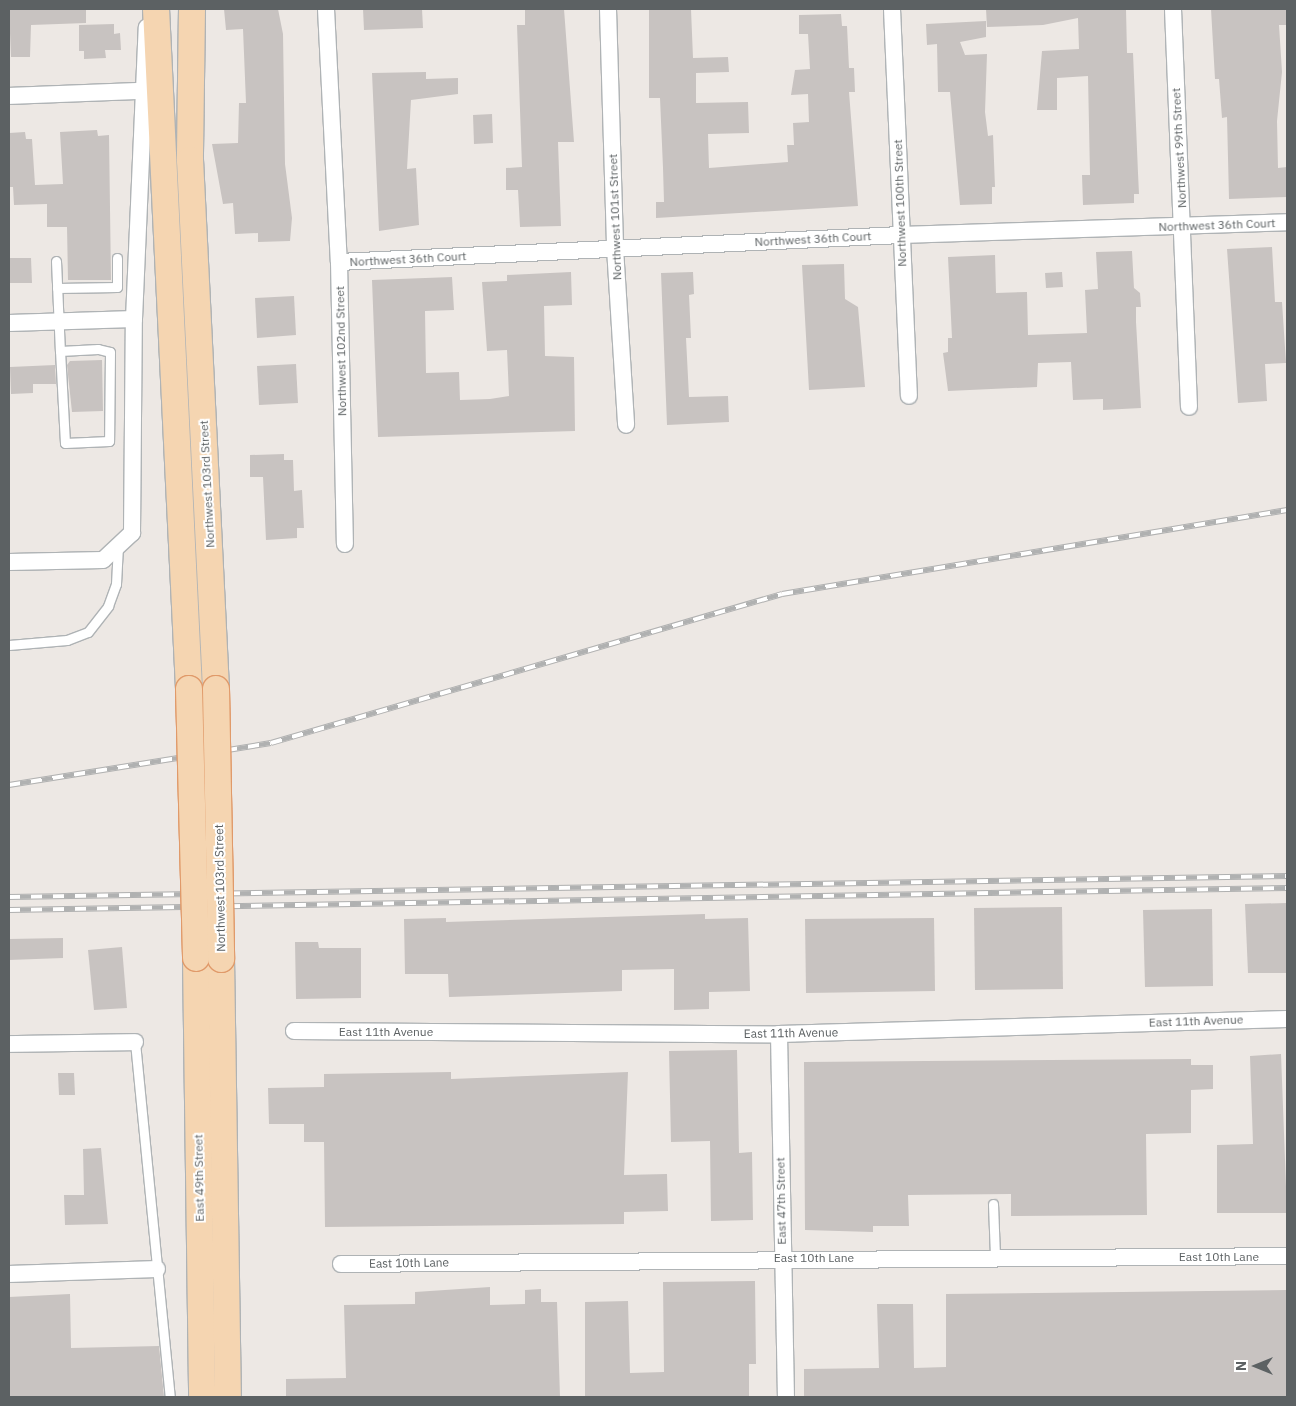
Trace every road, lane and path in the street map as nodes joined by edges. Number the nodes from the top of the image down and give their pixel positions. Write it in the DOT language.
graph roads {
  1 [pos="149,9"];
  2 [pos="156,9"];
  3 [pos="192,9"];
  4 [pos="326,9"];
  5 [pos="608,9"];
  6 [pos="892,9"];
  7 [pos="1173,9"];
  8 [pos="142,91"];
  9 [pos="9,96"];
  10 [pos="1287,222"];
  11 [pos="1182,227"];
  12 [pos="901,235"];
  13 [pos="615,248"];
  14 [pos="117,258"];
  15 [pos="56,261"];
  16 [pos="338,262"];
  17 [pos="57,288"];
  18 [pos="134,319"];
  19 [pos="59,321"];
  20 [pos="9,323"];
  21 [pos="60,351"];
  22 [pos="909,396"];
  23 [pos="1188,407"];
  24 [pos="626,425"];
  25 [pos="345,544"];
  26 [pos="118,549"];
  27 [pos="9,562"];
  28 [pos="9,645"];
  29 [pos="208,959"];
  30 [pos="1287,1019"];
  31 [pos="294,1031"];
  32 [pos="779,1034"];
  33 [pos="135,1042"];
  34 [pos="9,1044"];
  35 [pos="993,1204"];
  36 [pos="1287,1256"];
  37 [pos="782,1258"];
  38 [pos="995,1258"];
  39 [pos="341,1264"];
  40 [pos="157,1269"];
  41 [pos="9,1274"];
  42 [pos="170,1397"];
  43 [pos="202,1397"];
  44 [pos="228,1397"];
  45 [pos="786,1397"];
  1 -- 8 [label="street"];
  2 -- 29 [label="main road, Northwest 103rd Street, bridge"];
  3 -- 29 [label="main road, Northwest 103rd Street, bridge"];
  4 -- 16 [label="street, Northwest 102nd Street"];
  5 -- 13 [label="street, Northwest 101st Street"];
  6 -- 12 [label="street, Northwest 100th Street"];
  7 -- 11 [label="street, Northwest 99th Street"];
  8 -- 9 [label="street"];
  8 -- 18 [label="street"];
  10 -- 11 [label="street, Northwest 36th Court"];
  11 -- 12 [label="street, Northwest 36th Court"];
  11 -- 23 [label="street, Northwest 99th Street"];
  12 -- 13 [label="street, Northwest 36th Court"];
  12 -- 22 [label="street, Northwest 100th Street"];
  13 -- 16 [label="street, Northwest 36th Court"];
  13 -- 24 [label="street, Northwest 101st Street"];
  14 -- 17 [label="lane"];
  15 -- 17 [label="lane"];
  16 -- 25 [label="street, Northwest 102nd Street"];
  17 -- 19 [label="lane"];
  18 -- 19 [label="street"];
  18 -- 26 [label="street"];
  19 -- 20 [label="street"];
  19 -- 21 [label="lane"];
  21 -- 21 [label="lane"];
  26 -- 27 [label="street"];
  26 -- 28 [label="lane"];
  29 -- 43 [label="main road, East 49th Street"];
  29 -- 44 [label="main road, East 49th Street"];
  30 -- 32 [label="street, East 11th Avenue"];
  31 -- 32 [label="street, East 11th Avenue"];
  32 -- 37 [label="street, East 47th Street"];
  33 -- 34 [label="street"];
  33 -- 40 [label="lane"];
  35 -- 38 [label="lane"];
  36 -- 38 [label="street, East 10th Lane"];
  37 -- 38 [label="street, East 10th Lane"];
  37 -- 39 [label="street, East 10th Lane"];
  37 -- 45 [label="street, East 47th Street"];
  40 -- 41 [label="street"];
  40 -- 42 [label="lane"];
}
